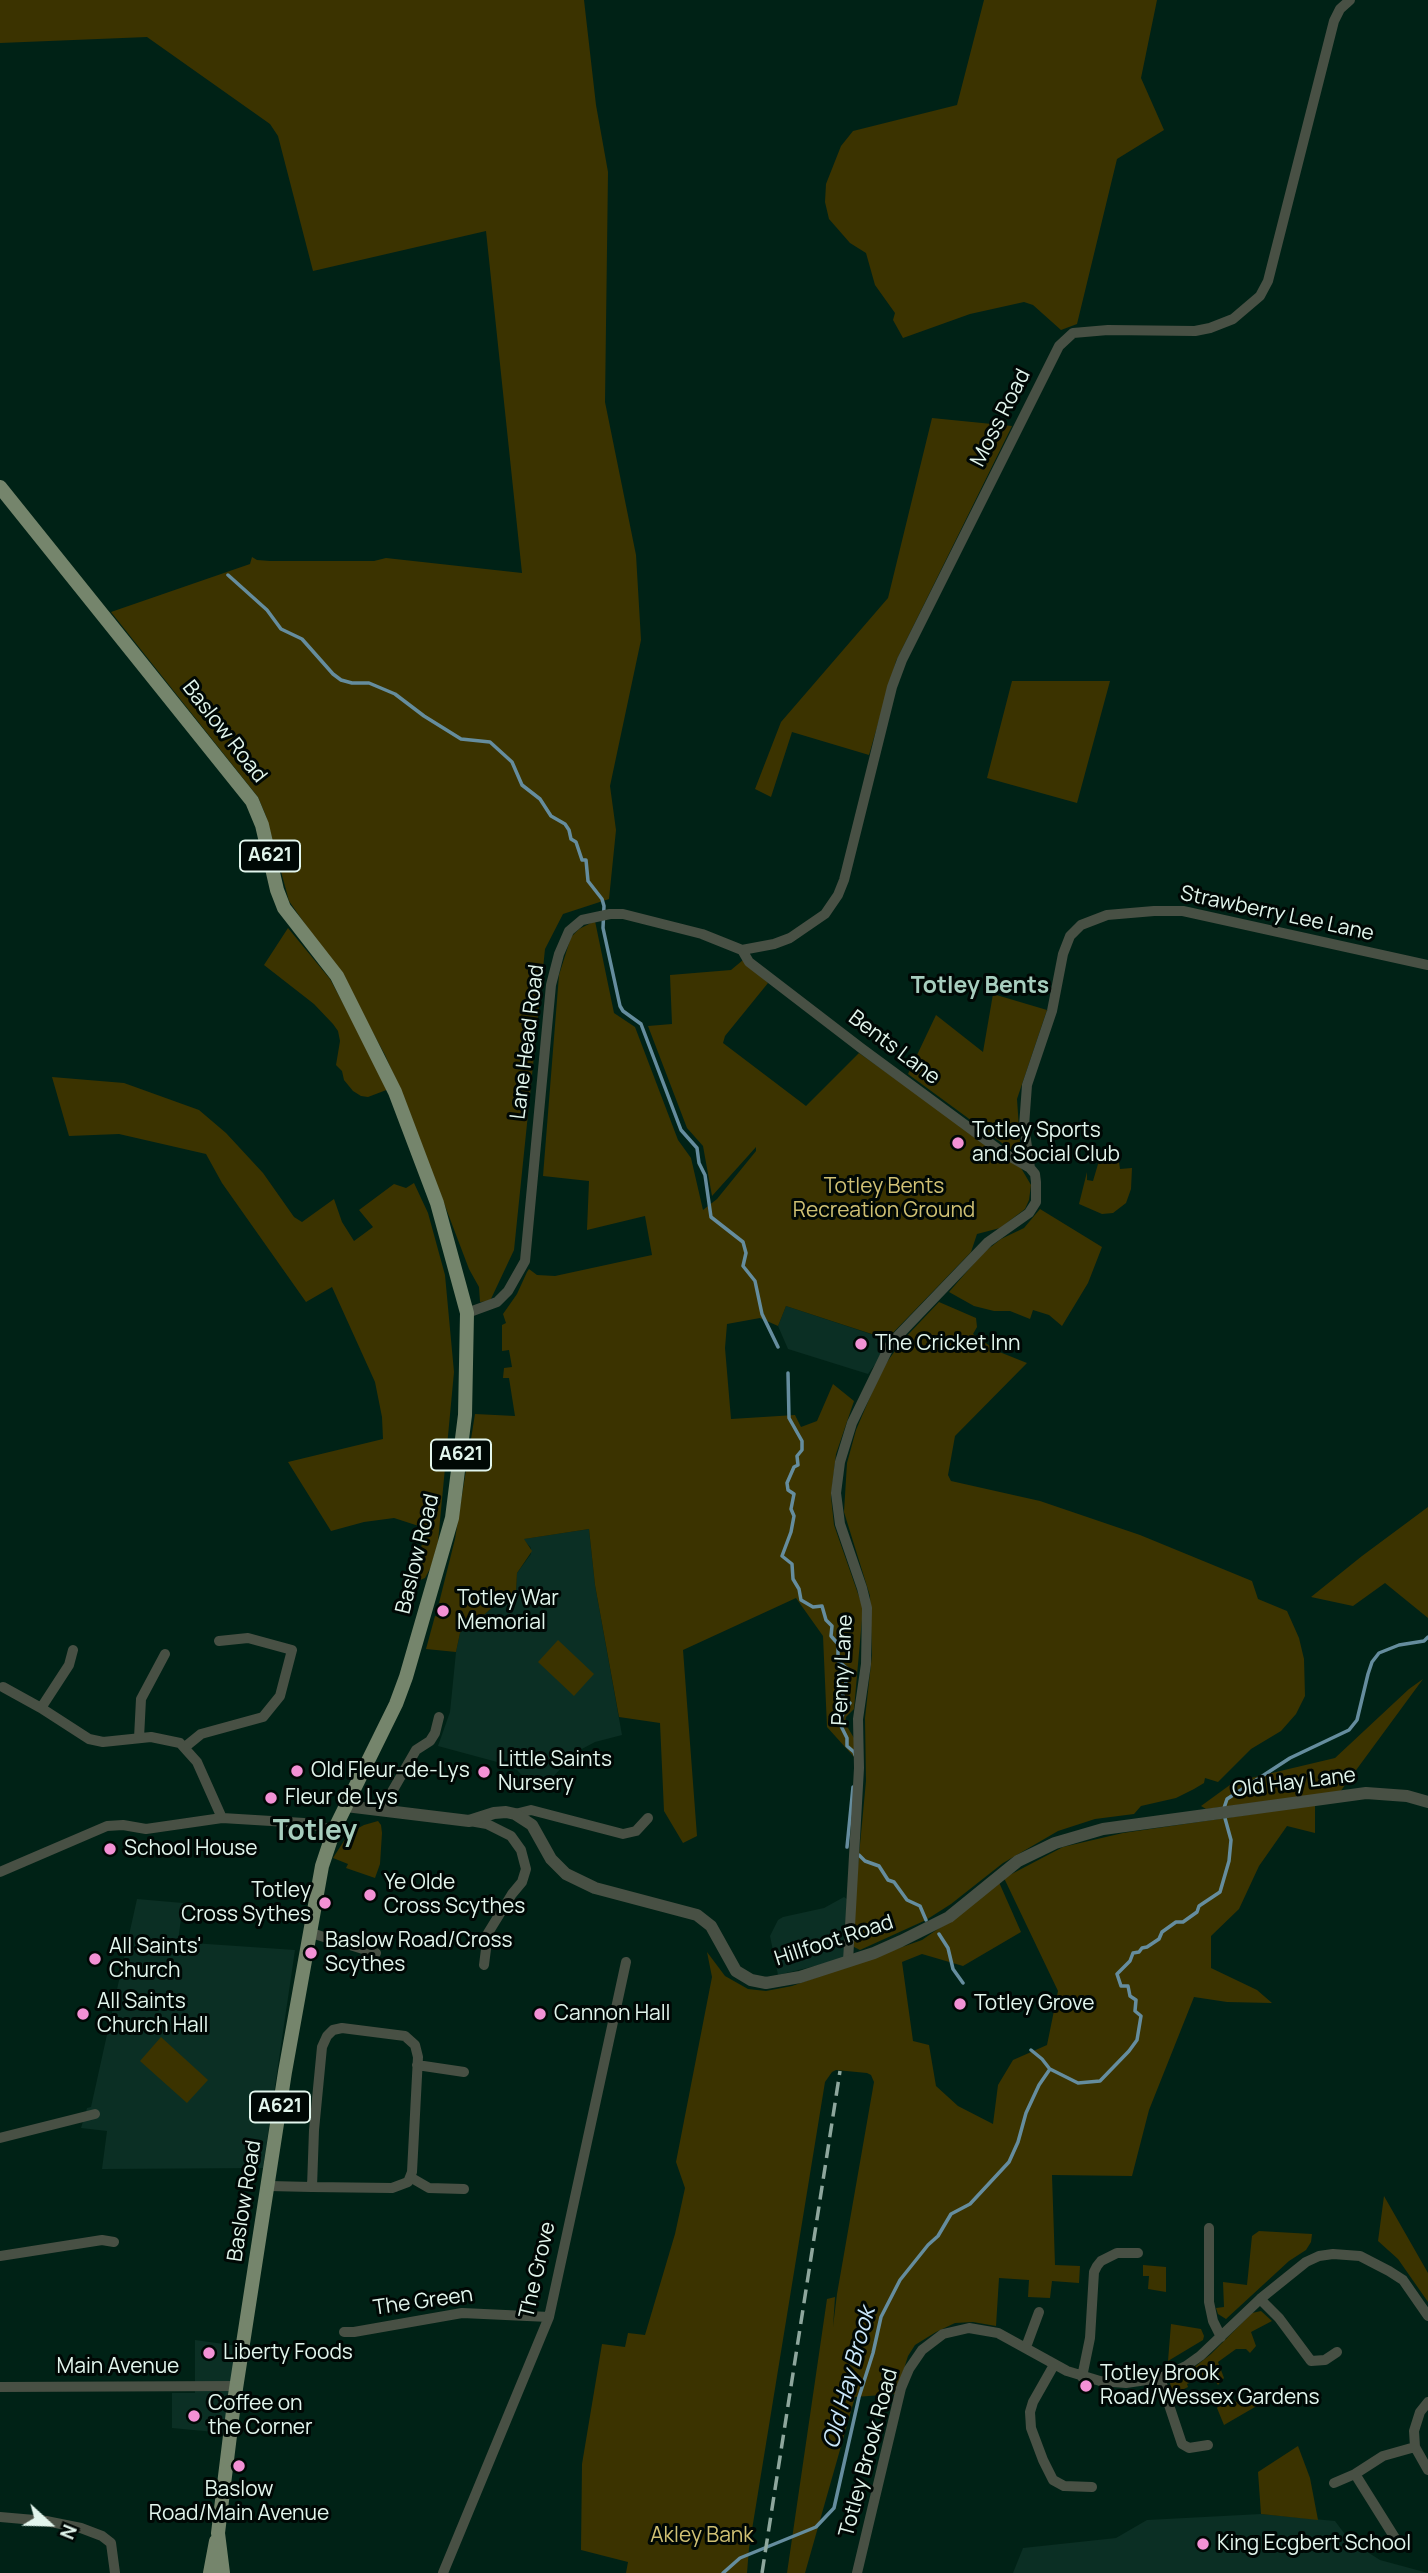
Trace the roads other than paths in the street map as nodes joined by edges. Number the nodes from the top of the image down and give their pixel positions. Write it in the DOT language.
graph roads {
  1 [pos="1350,0"];
  2 [pos="0,487"];
  3 [pos="742,950"];
  4 [pos="1428,965"];
  5 [pos="1030,1168"];
  6 [pos="467,1313"];
  7 [pos="219,1641"];
  8 [pos="73,1650"];
  9 [pos="166,1654"];
  10 [pos="3,1687"];
  11 [pos="41,1708"];
  12 [pos="439,1717"];
  13 [pos="139,1738"];
  14 [pos="185,1747"];
  15 [pos="1428,1802"];
  16 [pos="346,1806"];
  17 [pos="382,1809"];
  18 [pos="515,1814"];
  19 [pos="222,1818"];
  20 [pos="648,1818"];
  21 [pos="1164,1819"];
  22 [pos="469,1821"];
  23 [pos="334,1830"];
  24 [pos="0,1872"];
  25 [pos="311,1933"];
  26 [pos="376,1953"];
  27 [pos="848,1961"];
  28 [pos="626,1962"];
  29 [pos="484,1965"];
  30 [pos="417,2065"];
  31 [pos="464,2072"];
  32 [pos="95,2114"];
  33 [pos="0,2138"];
  34 [pos="410,2177"];
  35 [pos="269,2186"];
  36 [pos="312,2187"];
  37 [pos="464,2189"];
  38 [pos="1209,2228"];
  39 [pos="114,2242"];
  40 [pos="1138,2253"];
  41 [pos="0,2256"];
  42 [pos="1260,2299"];
  43 [pos="1039,2312"];
  44 [pos="1428,2316"];
  45 [pos="549,2317"];
  46 [pos="344,2332"];
  47 [pos="1221,2337"];
  48 [pos="1026,2347"];
  49 [pos="1337,2352"];
  50 [pos="1054,2365"];
  51 [pos="1082,2377"];
  52 [pos="1160,2378"];
  53 [pos="237,2386"];
  54 [pos="0,2388"];
  55 [pos="1428,2402"];
  56 [pos="1208,2445"];
  57 [pos="1415,2446"];
  58 [pos="1428,2470"];
  59 [pos="1356,2474"];
  60 [pos="1334,2483"];
  61 [pos="1092,2487"];
  62 [pos="0,2517"];
  63 [pos="218,2533"];
  64 [pos="1395,2538"];
  65 [pos="115,2573"];
  66 [pos="210,2573"];
  67 [pos="223,2573"];
  68 [pos="443,2573"];
  69 [pos="857,2573"];
  1 -- 3 [label="street, Moss Road"];
  2 -- 6 [label="main road, Baslow Road / A621"];
  3 -- 5 [label="street, Bents Lane"];
  3 -- 6 [label="street, Lane Head Road"];
  4 -- 5 [label="street, Strawberry Lee Lane"];
  5 -- 27 [label="street, Penny Lane"];
  6 -- 16 [label="main road, Baslow Road / A621"];
  7 -- 14 [label="street"];
  8 -- 11 [label="street"];
  9 -- 13 [label="street"];
  10 -- 11 [label="street"];
  11 -- 13 [label="street"];
  12 -- 17 [label="street"];
  13 -- 14 [label="street"];
  14 -- 19 [label="street"];
  15 -- 21 [label="street, Old Hay Lane"];
  16 -- 17 [label="street"];
  16 -- 23 [label="main road, Baslow Road / A621"];
  17 -- 22 [label="street"];
  18 -- 20 [label="street"];
  18 -- 22 [label="street"];
  18 -- 27 [label="street, Hillfoot Road"];
  19 -- 23 [label="street"];
  19 -- 24 [label="street"];
  21 -- 27 [label="street, Hillfoot Road"];
  22 -- 29 [label="street"];
  23 -- 25 [label="main road, Baslow Road / A621"];
  25 -- 26 [label="street"];
  25 -- 35 [label="main road, Baslow Road / A621"];
  28 -- 45 [label="street, The Grove"];
  30 -- 31 [label="street"];
  30 -- 34 [label="street"];
  30 -- 36 [label="street"];
  32 -- 33 [label="street"];
  34 -- 36 [label="street"];
  34 -- 37 [label="street"];
  35 -- 36 [label="street"];
  35 -- 53 [label="main road, Baslow Road / A621"];
  38 -- 47 [label="street"];
  39 -- 41 [label="street"];
  40 -- 51 [label="street"];
  42 -- 44 [label="street, Totley Brook Road"];
  42 -- 47 [label="street, Totley Brook Road"];
  42 -- 49 [label="street"];
  43 -- 48 [label="street"];
  45 -- 46 [label="street, The Green"];
  45 -- 68 [label="street, The Grove"];
  47 -- 52 [label="street, Totley Brook Road"];
  48 -- 50 [label="street, Totley Brook Road"];
  48 -- 69 [label="street, Totley Brook Road"];
  50 -- 51 [label="street, Totley Brook Road"];
  50 -- 61 [label="street"];
  51 -- 52 [label="street, Totley Brook Road"];
  52 -- 56 [label="street"];
  53 -- 54 [label="street, Main Avenue"];
  53 -- 63 [label="main road, Baslow Road / A621"];
  55 -- 57 [label="street"];
  57 -- 58 [label="street"];
  57 -- 59 [label="street"];
  59 -- 60 [label="street"];
  59 -- 64 [label="street"];
  62 -- 65 [label="street"];
  63 -- 66 [label="main road, A621"];
  63 -- 67 [label="main road, Baslow Road / A621"];
}
